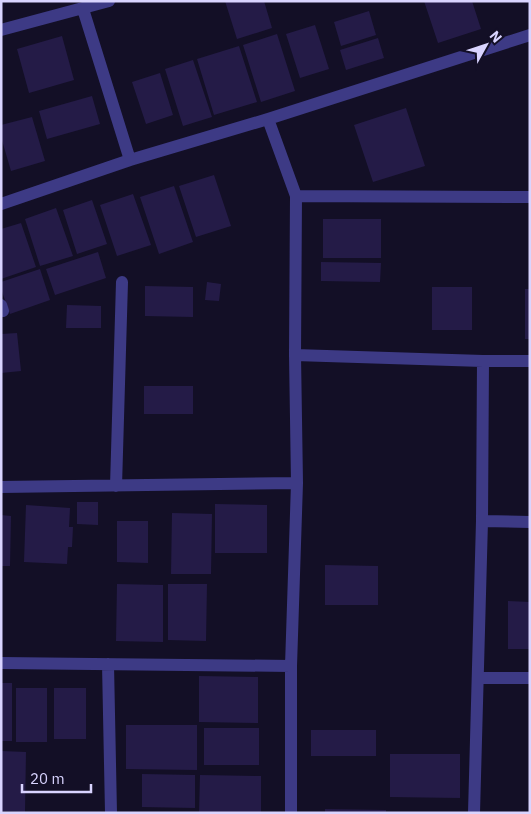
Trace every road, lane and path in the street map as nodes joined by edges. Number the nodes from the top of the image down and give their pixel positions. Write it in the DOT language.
graph roads {
  1 [pos="109,1"];
  2 [pos="83,9"];
  3 [pos="1,30"];
  4 [pos="530,35"];
  5 [pos="268,119"];
  6 [pos="130,160"];
  7 [pos="296,196"];
  8 [pos="530,197"];
  9 [pos="1,204"];
  10 [pos="122,282"];
  11 [pos="295,355"];
  12 [pos="483,361"];
  13 [pos="530,361"];
  14 [pos="297,483"];
  15 [pos="116,486"];
  16 [pos="1,487"];
  17 [pos="482,521"];
  18 [pos="530,522"];
  19 [pos="1,663"];
  20 [pos="108,664"];
  21 [pos="292,666"];
  22 [pos="478,678"];
  23 [pos="530,678"];
  24 [pos="111,813"];
  25 [pos="291,813"];
  26 [pos="474,813"];
  1 -- 2 [label="street"];
  2 -- 3 [label="street"];
  2 -- 6 [label="street"];
  4 -- 5 [label="street"];
  5 -- 6 [label="street"];
  5 -- 7 [label="street"];
  6 -- 9 [label="street"];
  7 -- 8 [label="street"];
  7 -- 11 [label="street"];
  10 -- 15 [label="street"];
  11 -- 12 [label="street"];
  11 -- 14 [label="street"];
  12 -- 13 [label="street"];
  12 -- 17 [label="street"];
  14 -- 15 [label="street"];
  14 -- 21 [label="street"];
  15 -- 16 [label="street"];
  17 -- 18 [label="street"];
  17 -- 22 [label="street"];
  19 -- 20 [label="street"];
  20 -- 21 [label="street"];
  20 -- 24 [label="street"];
  21 -- 25 [label="street"];
  22 -- 23 [label="street"];
  22 -- 26 [label="street"];
}
